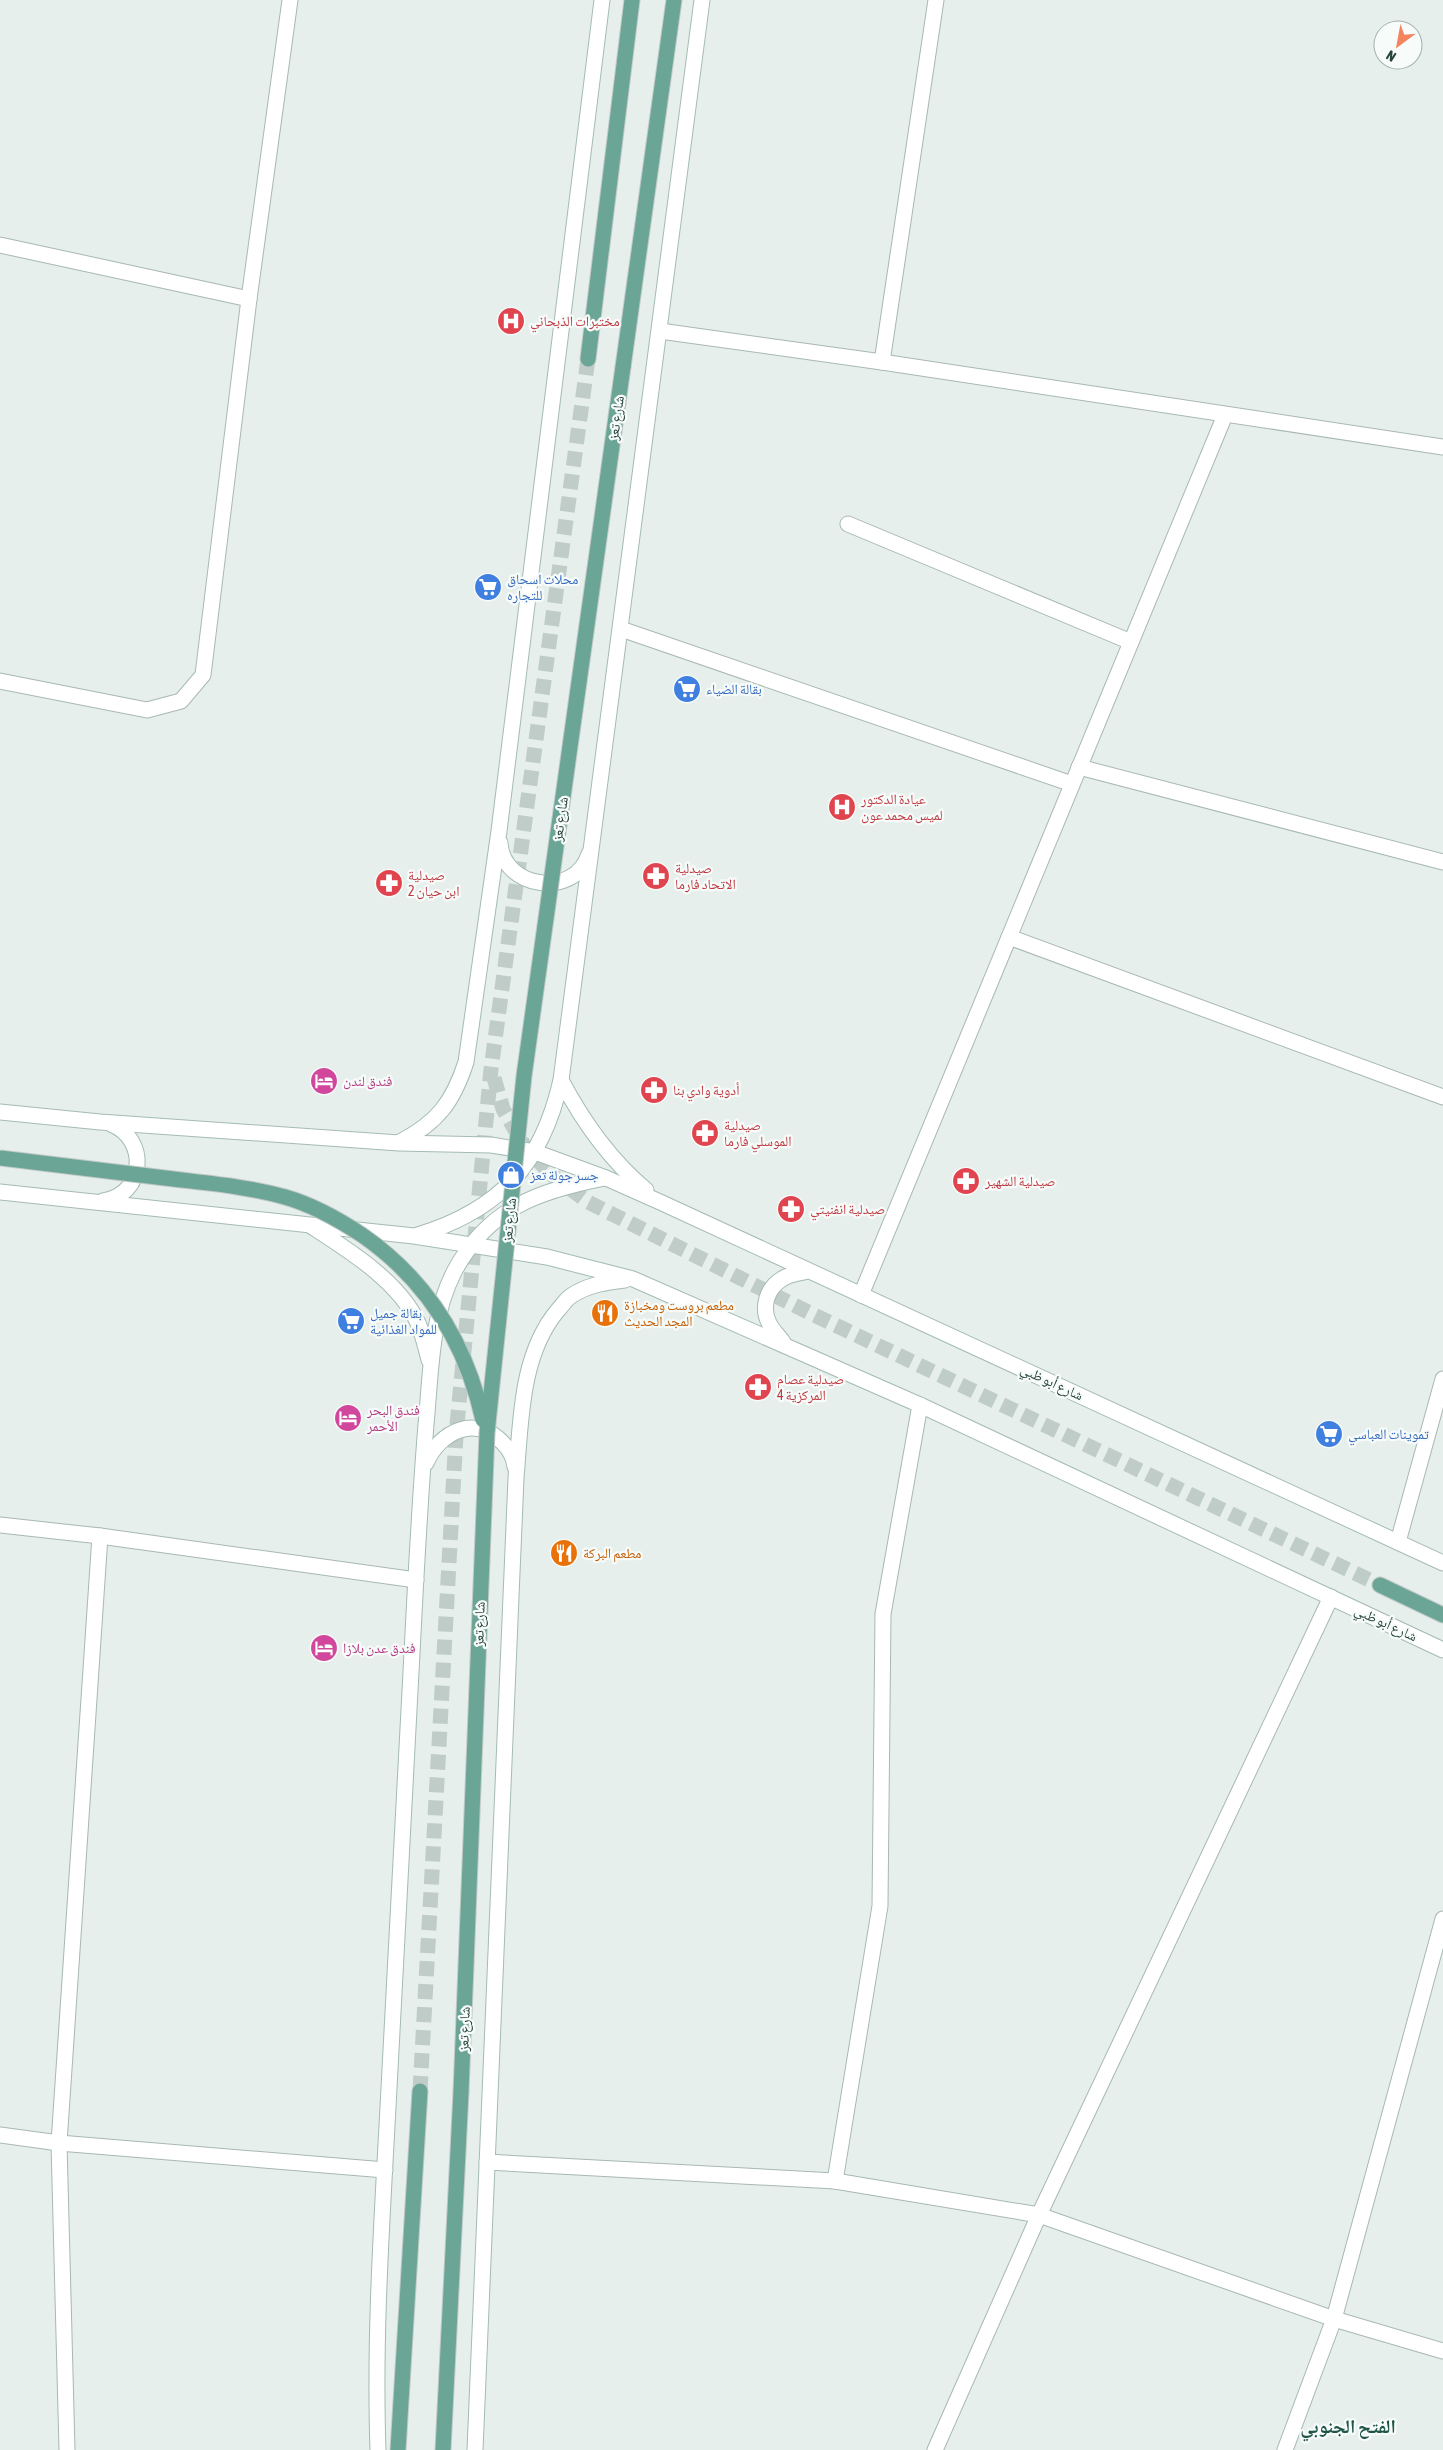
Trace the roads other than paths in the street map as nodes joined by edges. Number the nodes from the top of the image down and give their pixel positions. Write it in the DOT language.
graph roads {
  1 [pos="290,0"];
  2 [pos="602,0"];
  3 [pos="632,0"];
  4 [pos="674,0"];
  5 [pos="702,0"];
  6 [pos="936,0"];
  7 [pos="0,245"];
  8 [pos="249,299"];
  9 [pos="660,331"];
  10 [pos="588,359"];
  11 [pos="882,362"];
  12 [pos="1225,415"];
  13 [pos="1443,447"];
  14 [pos="848,524"];
  15 [pos="621,628"];
  16 [pos="1130,642"];
  17 [pos="0,681"];
  18 [pos="1079,766"];
  19 [pos="1072,784"];
  20 [pos="499,831"];
  21 [pos="593,844"];
  22 [pos="1443,862"];
  23 [pos="1008,936"];
  24 [pos="561,1080"];
  25 [pos="1443,1097"];
  26 [pos="0,1112"];
  27 [pos="100,1122"];
  28 [pos="399,1143"];
  29 [pos="535,1152"];
  30 [pos="0,1158"];
  31 [pos="606,1178"];
  32 [pos="0,1192"];
  33 [pos="97,1202"];
  34 [pos="660,1202"];
  35 [pos="310,1225"];
  36 [pos="414,1236"];
  37 [pos="472,1244"];
  38 [pos="808,1271"];
  39 [pos="633,1279"];
  40 [pos="861,1295"];
  41 [pos="784,1343"];
  42 [pos="431,1366"];
  43 [pos="1443,1379"];
  44 [pos="920,1405"];
  45 [pos="487,1433"];
  46 [pos="422,1470"];
  47 [pos="516,1478"];
  48 [pos="0,1525"];
  49 [pos="100,1536"];
  50 [pos="1398,1542"];
  51 [pos="1443,1563"];
  52 [pos="416,1580"];
  53 [pos="1380,1585"];
  54 [pos="1331,1597"];
  55 [pos="1443,1615"];
  56 [pos="1443,1650"];
  57 [pos="1443,1919"];
  58 [pos="420,2091"];
  59 [pos="0,2135"];
  60 [pos="59,2143"];
  61 [pos="487,2162"];
  62 [pos="385,2170"];
  63 [pos="835,2182"];
  64 [pos="1039,2215"];
  65 [pos="1334,2319"];
  66 [pos="1443,2351"];
  67 [pos="67,2450"];
  68 [pos="378,2450"];
  69 [pos="398,2450"];
  70 [pos="443,2450"];
  71 [pos="475,2450"];
  72 [pos="935,2450"];
  73 [pos="1285,2450"];
  1 -- 8 [label="street"];
  2 -- 20 [label="street"];
  3 -- 10 [label="main road"];
  4 -- 45 [label="main road, شارع تعز, bridge"];
  5 -- 9 [label="street"];
  6 -- 11 [label="street"];
  7 -- 8 [label="street"];
  8 -- 17 [label="street"];
  9 -- 11 [label="street"];
  9 -- 15 [label="street"];
  11 -- 12 [label="street"];
  12 -- 13 [label="street"];
  12 -- 16 [label="street"];
  14 -- 16 [label="street"];
  15 -- 19 [label="street"];
  15 -- 21 [label="street"];
  16 -- 18 [label="street"];
  18 -- 19 [label="street"];
  18 -- 22 [label="street"];
  19 -- 23 [label="street"];
  20 -- 21 [label="street"];
  20 -- 28 [label="street"];
  21 -- 24 [label="street"];
  23 -- 25 [label="street"];
  23 -- 40 [label="street"];
  24 -- 29 [label="street"];
  24 -- 34 [label="street"];
  26 -- 27 [label="street"];
  27 -- 28 [label="street"];
  27 -- 33 [label="street"];
  28 -- 29 [label="street"];
  29 -- 31 [label="street"];
  29 -- 36 [label="street"];
  30 -- 45 [label="main road, bridge"];
  31 -- 34 [label="street"];
  31 -- 37 [label="street"];
  32 -- 33 [label="street, شارع أبو ظبي"];
  33 -- 35 [label="street, شارع أبو ظبي"];
  34 -- 38 [label="street, شارع أبو ظبي"];
  35 -- 36 [label="street, شارع أبو ظبي"];
  35 -- 42 [label="street"];
  36 -- 37 [label="street, شارع أبو ظبي"];
  37 -- 39 [label="street, شارع أبو ظبي"];
  37 -- 42 [label="street"];
  38 -- 40 [label="street, شارع أبو ظبي"];
  38 -- 41 [label="street"];
  39 -- 41 [label="street, شارع أبو ظبي"];
  39 -- 47 [label="street"];
  40 -- 50 [label="street, شارع أبو ظبي"];
  41 -- 44 [label="street, شارع أبو ظبي"];
  42 -- 46 [label="street"];
  43 -- 50 [label="street"];
  44 -- 54 [label="street, شارع أبو ظبي"];
  44 -- 63 [label="street"];
  45 -- 70 [label="main road, شارع تعز, bridge"];
  46 -- 47 [label="street"];
  46 -- 52 [label="street"];
  47 -- 61 [label="street"];
  48 -- 49 [label="street"];
  49 -- 52 [label="street"];
  49 -- 60 [label="street"];
  50 -- 51 [label="street, شارع أبو ظبي"];
  52 -- 62 [label="street"];
  53 -- 55 [label="main road"];
  54 -- 56 [label="street, شارع أبو ظبي"];
  54 -- 64 [label="street"];
  57 -- 65 [label="street"];
  58 -- 69 [label="main road"];
  59 -- 60 [label="street"];
  60 -- 62 [label="street"];
  60 -- 67 [label="street"];
  61 -- 63 [label="street"];
  61 -- 71 [label="street"];
  62 -- 68 [label="street"];
  63 -- 64 [label="street"];
  64 -- 65 [label="street"];
  64 -- 72 [label="street"];
  65 -- 66 [label="street"];
  65 -- 73 [label="street"];
}
